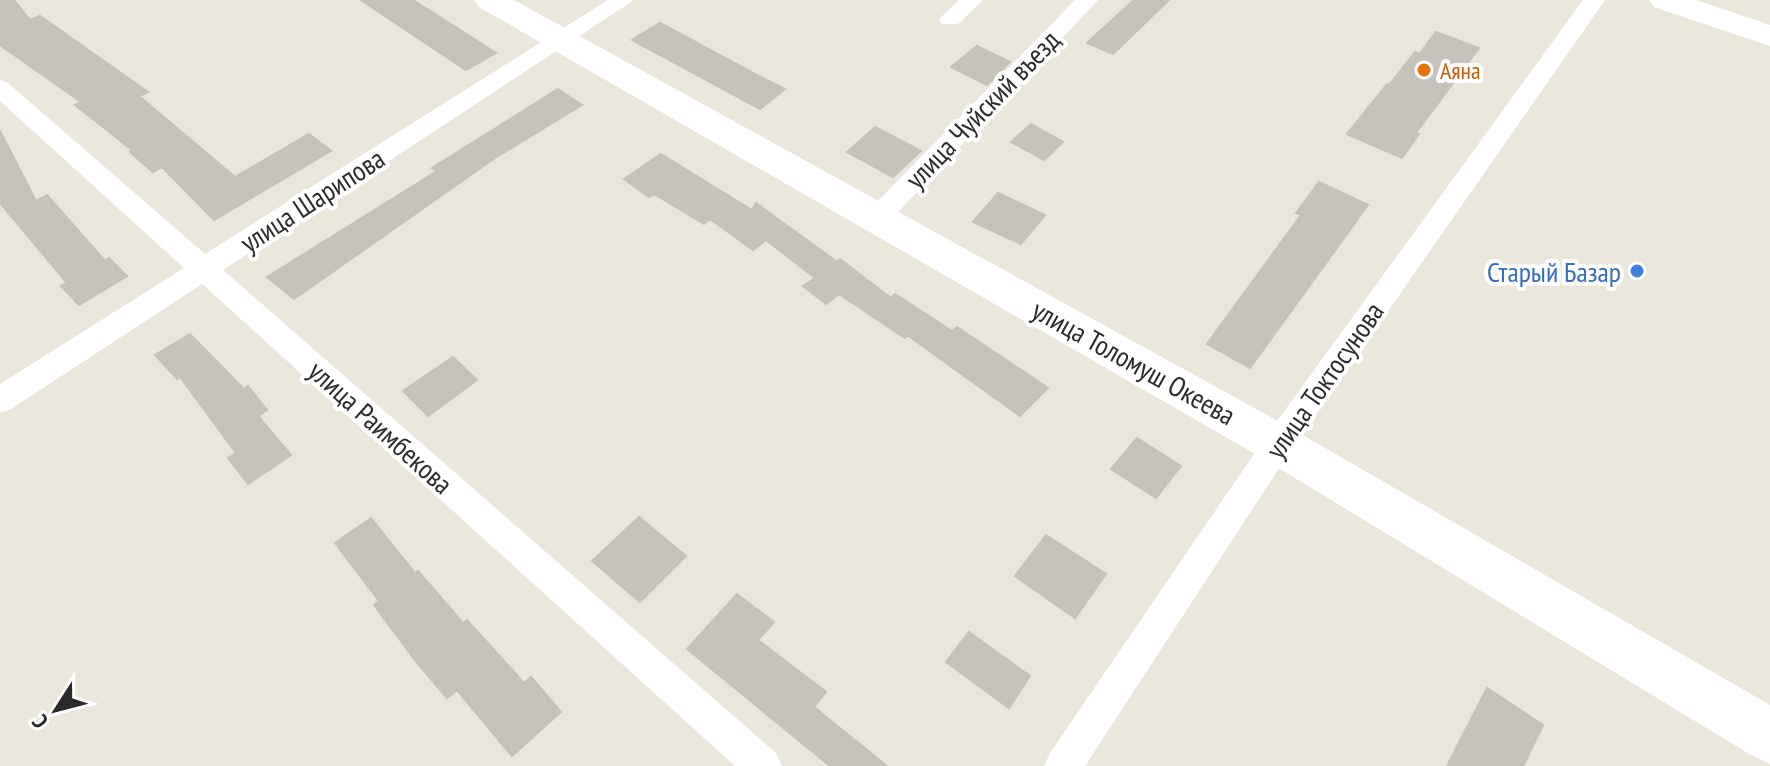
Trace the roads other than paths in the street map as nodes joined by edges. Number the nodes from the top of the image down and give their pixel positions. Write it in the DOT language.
graph roads {
  1 [pos="490,0"];
  2 [pos="623,0"];
  3 [pos="972,0"];
  4 [pos="1087,0"];
  5 [pos="1594,0"];
  6 [pos="1665,0"];
  7 [pos="950,19"];
  8 [pos="1770,36"];
  9 [pos="561,40"];
  10 [pos="0,88"];
  11 [pos="877,218"];
  12 [pos="204,269"];
  13 [pos="0,400"];
  14 [pos="1278,444"];
  15 [pos="1770,736"];
  16 [pos="763,766"];
  17 [pos="1063,766"];
  1 -- 9 [label="street, улица Толомуш Океева"];
  2 -- 9 [label="street, улица Шарипова"];
  3 -- 7 [label="street"];
  4 -- 11 [label="street, улица Чуйский въезд"];
  5 -- 14 [label="street, улица Токтосунова"];
  6 -- 8 [label="street"];
  9 -- 11 [label="street, улица Толомуш Океева"];
  9 -- 12 [label="street, улица Шарипова"];
  10 -- 12 [label="street, улица Раимбекова"];
  11 -- 14 [label="street, улица Толомуш Океева"];
  12 -- 13 [label="street, улица Шарипова"];
  12 -- 16 [label="street, улица Раимбекова"];
  14 -- 15 [label="street, улица Толомуш Океева"];
  14 -- 17 [label="street, улица Токтосунова"];
}
